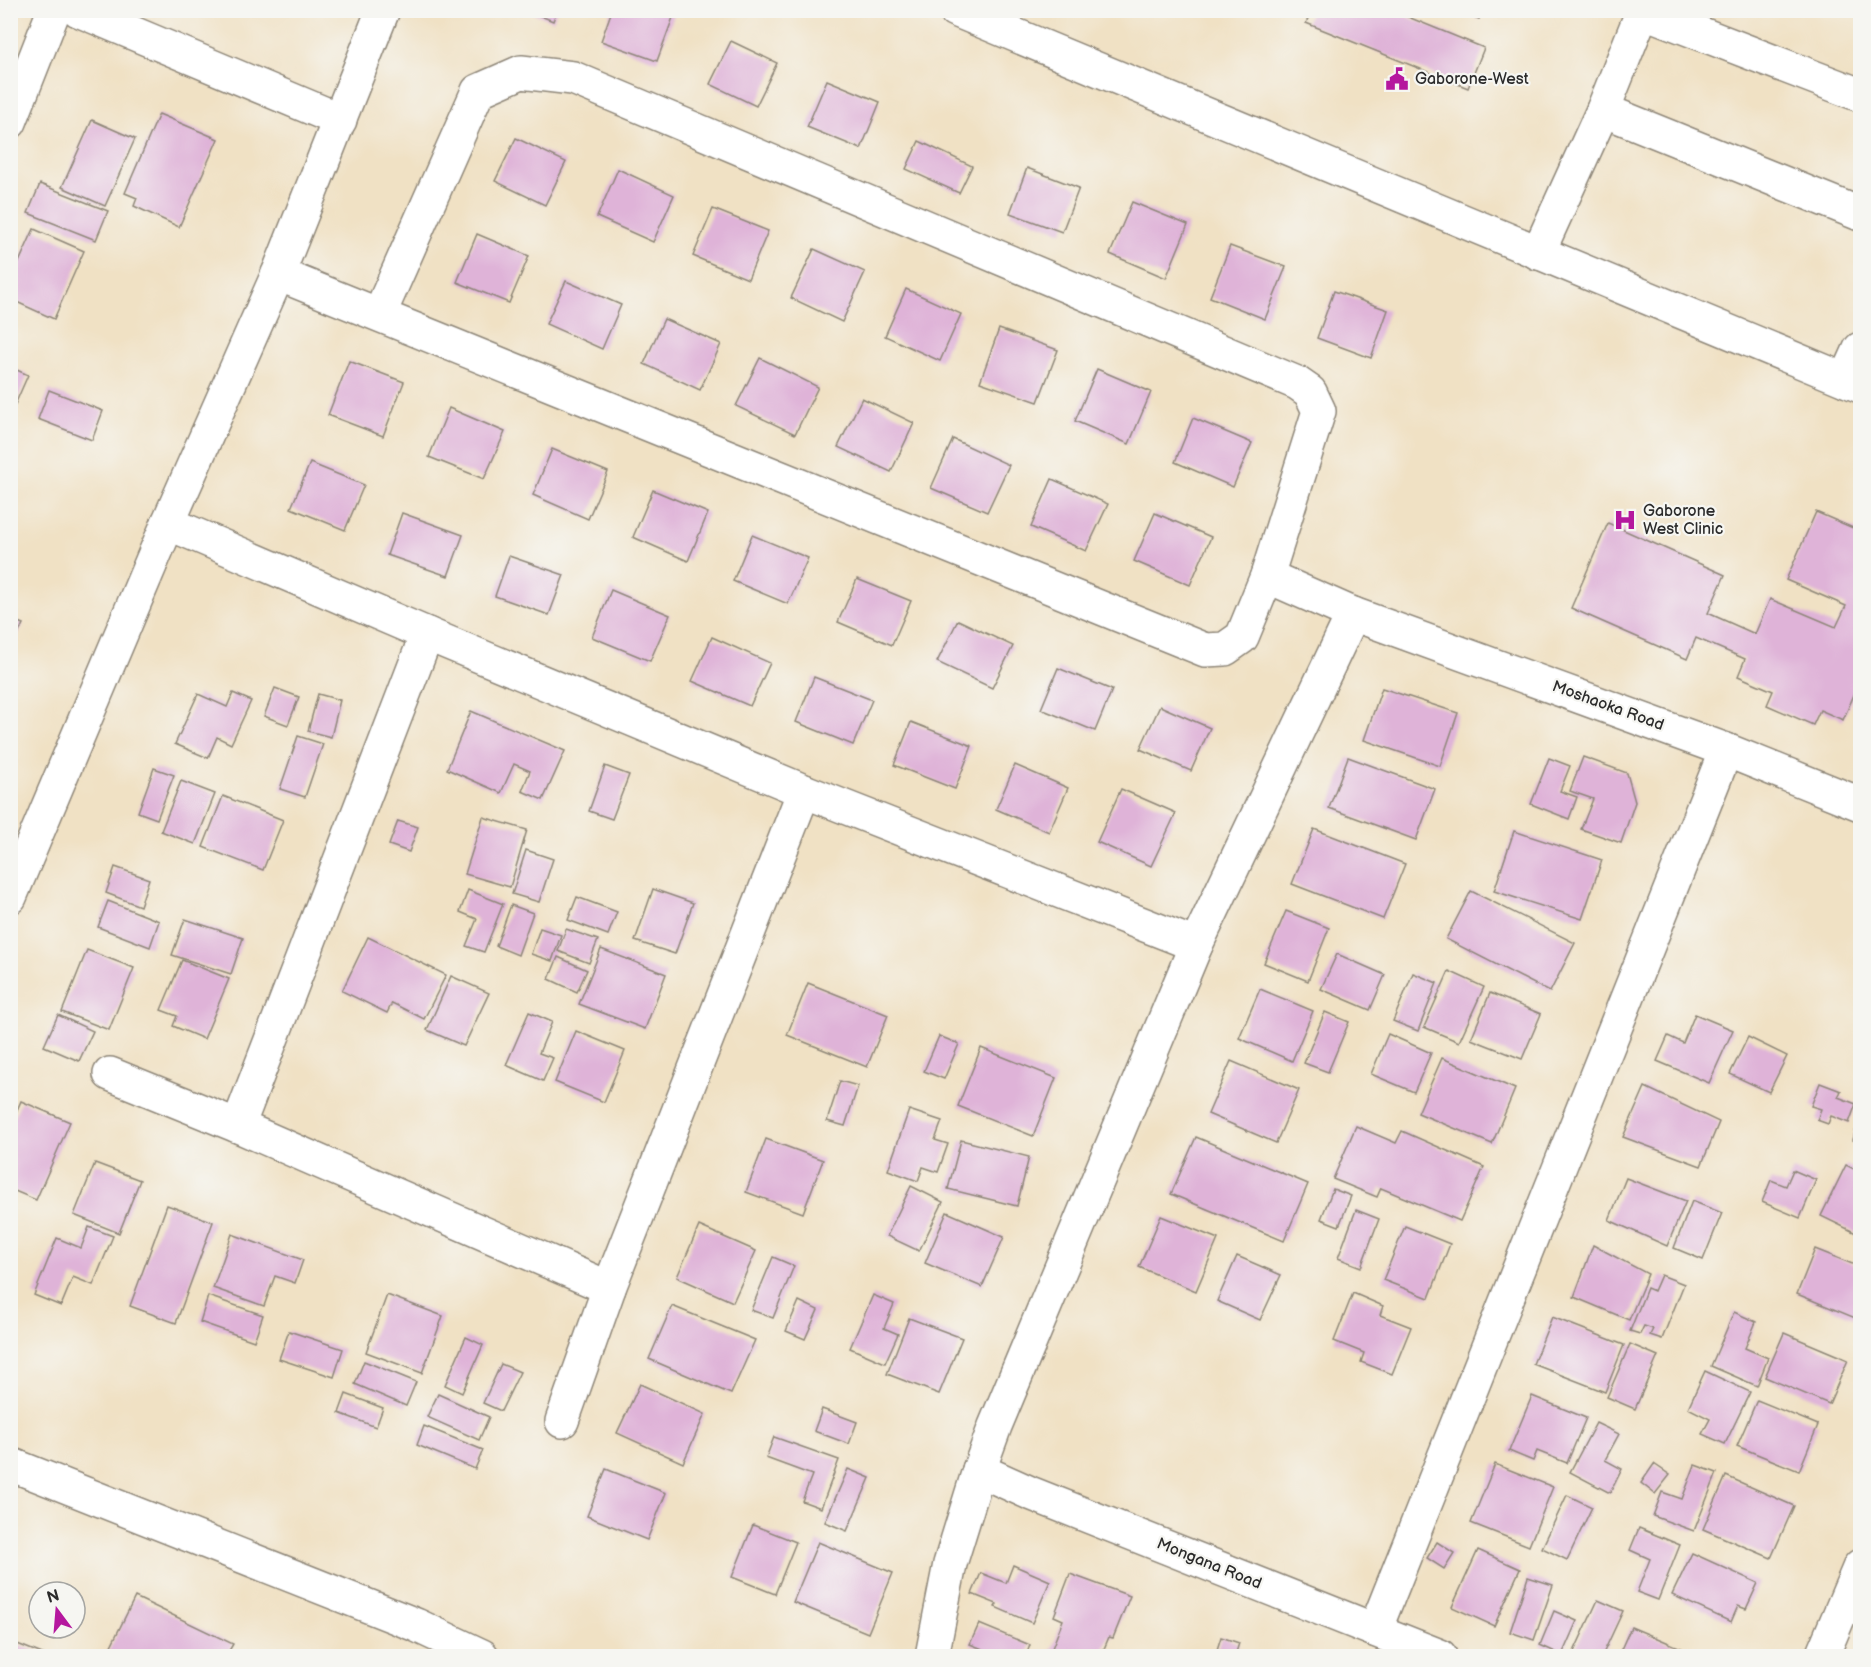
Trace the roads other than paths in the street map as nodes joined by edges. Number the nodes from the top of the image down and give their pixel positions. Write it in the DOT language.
graph roads {
  1 [pos="54,10"];
  2 [pos="78,10"];
  3 [pos="384,10"];
  4 [pos="955,10"];
  5 [pos="1643,11"];
  6 [pos="1860,95"];
  7 [pos="1603,110"];
  8 [pos="340,120"];
  9 [pos="10,122"];
  10 [pos="1860,214"];
  11 [pos="1538,253"];
  12 [pos="278,274"];
  13 [pos="379,315"];
  14 [pos="1860,349"];
  15 [pos="1853,383"];
  16 [pos="168,523"];
  17 [pos="1267,576"];
  18 [pos="1353,614"];
  19 [pos="427,634"];
  20 [pos="1726,750"];
  21 [pos="804,791"];
  22 [pos="1860,804"];
  23 [pos="10,897"];
  24 [pos="1196,945"];
  25 [pos="110,1074"];
  26 [pos="238,1126"];
  27 [pos="609,1288"];
  28 [pos="562,1421"];
  29 [pos="10,1464"];
  30 [pos="979,1470"];
  31 [pos="1860,1566"];
  32 [pos="1375,1630"];
  33 [pos="482,1656"];
  34 [pos="932,1656"];
  35 [pos="1440,1656"];
  36 [pos="1821,1656"];
  1 -- 9 [label="street"];
  2 -- 8 [label="street"];
  3 -- 8 [label="street"];
  4 -- 11 [label="street"];
  5 -- 6 [label="street"];
  5 -- 7 [label="street"];
  7 -- 10 [label="street"];
  7 -- 11 [label="street"];
  8 -- 12 [label="street"];
  11 -- 15 [label="street"];
  12 -- 13 [label="street"];
  12 -- 16 [label="street"];
  13 -- 17 [label="street"];
  13 -- 17 [label="street"];
  14 -- 15 [label="street"];
  16 -- 19 [label="street"];
  16 -- 23 [label="street"];
  17 -- 18 [label="street, Moshaoka Road"];
  18 -- 20 [label="street, Moshaoka Road"];
  18 -- 24 [label="street"];
  19 -- 21 [label="street"];
  19 -- 26 [label="street"];
  20 -- 22 [label="street, Moshaoka Road"];
  20 -- 32 [label="street"];
  21 -- 24 [label="street"];
  21 -- 27 [label="street"];
  24 -- 30 [label="street"];
  25 -- 26 [label="street"];
  26 -- 27 [label="street"];
  27 -- 28 [label="street"];
  29 -- 33 [label="street"];
  30 -- 32 [label="street, Mongana Road"];
  30 -- 34 [label="street"];
  31 -- 36 [label="street"];
  32 -- 35 [label="street, Mongana Road"];
}
